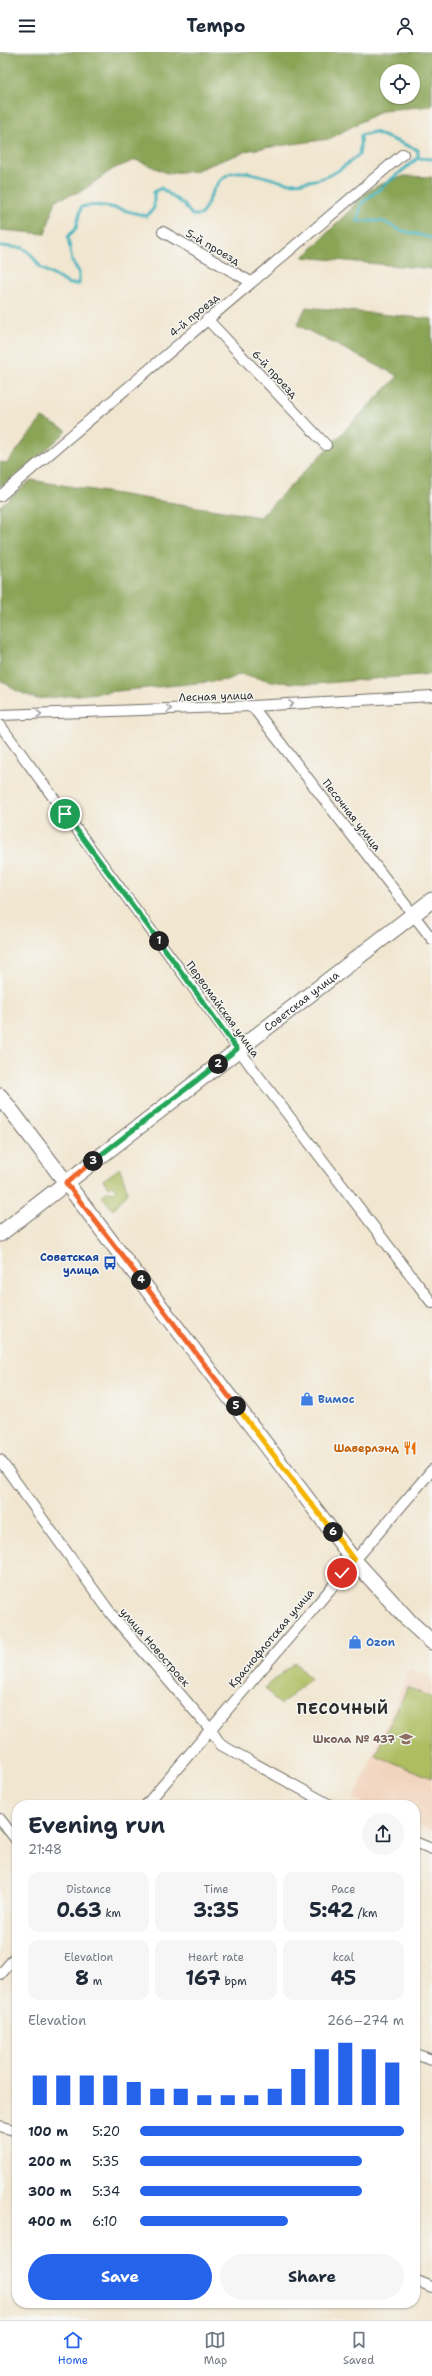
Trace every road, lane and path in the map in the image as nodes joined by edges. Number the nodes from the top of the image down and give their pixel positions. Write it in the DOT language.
graph roads {
  1 [pos="403,154"];
  2 [pos="163,232"];
  3 [pos="251,282"];
  4 [pos="207,320"];
  5 [pos="326,445"];
  6 [pos="0,496"];
  7 [pos="432,696"];
  8 [pos="252,706"];
  9 [pos="0,715"];
  10 [pos="0,725"];
  11 [pos="432,900"];
  12 [pos="414,914"];
  13 [pos="432,938"];
  14 [pos="237,1049"];
  15 [pos="0,1096"];
  16 [pos="66,1183"];
  17 [pos="0,1234"];
  18 [pos="432,1303"];
  19 [pos="0,1460"];
  20 [pos="432,1470"];
  21 [pos="354,1560"];
  22 [pos="432,1642"];
  23 [pos="211,1730"];
  24 [pos="150,1800"];
  25 [pos="321,1800"];
  26 [pos="0,1819"];
  27 [pos="12,1835"];
  28 [pos="420,1844"];
  29 [pos="432,1850"];
  30 [pos="12,1961"];
  31 [pos="0,1975"];
  32 [pos="420,2056"];
  33 [pos="432,2060"];
  34 [pos="0,2126"];
  35 [pos="12,2130"];
  36 [pos="420,2282"];
  37 [pos="432,2287"];
  1 -- 3 [label="street, 4-й проезд"];
  2 -- 3 [label="street, 5-й проезд"];
  3 -- 4 [label="street, 4-й проезд"];
  4 -- 5 [label="street, 6-й проезд"];
  4 -- 6 [label="street, 4-й проезд"];
  8 -- 7 [label="street, Лесная улица, one-way"];
  9 -- 8 [label="street, Лесная улица, one-way"];
  8 -- 12 [label="street, Песочная улица"];
  10 -- 14 [label="street, Первомайская улица"];
  11 -- 12 [label="main road, Советская улица"];
  12 -- 13 [label="street, Песочная улица"];
  12 -- 14 [label="main road, Советская улица"];
  14 -- 16 [label="main road, Советская улица"];
  14 -- 18 [label="street, Первомайская улица"];
  15 -- 16 [label="main road"];
  16 -- 17 [label="main road, Советская улица"];
  16 -- 21 [label="main road"];
  19 -- 23 [label="street, улица Новостроек"];
  20 -- 21 [label="street, Краснофлотская улица"];
  21 -- 22 [label="main road"];
  21 -- 23 [label="street, Краснофлотская улица"];
  23 -- 24 [label="street, Краснофлотская улица"];
  23 -- 25 [label="street, улица Новостроек"];
  26 -- 27 [label="street"];
  28 -- 29 [label="street"];
  30 -- 31 [label="street"];
  32 -- 33 [label="street"];
  34 -- 35 [label="street"];
  36 -- 37 [label="street"];
}
